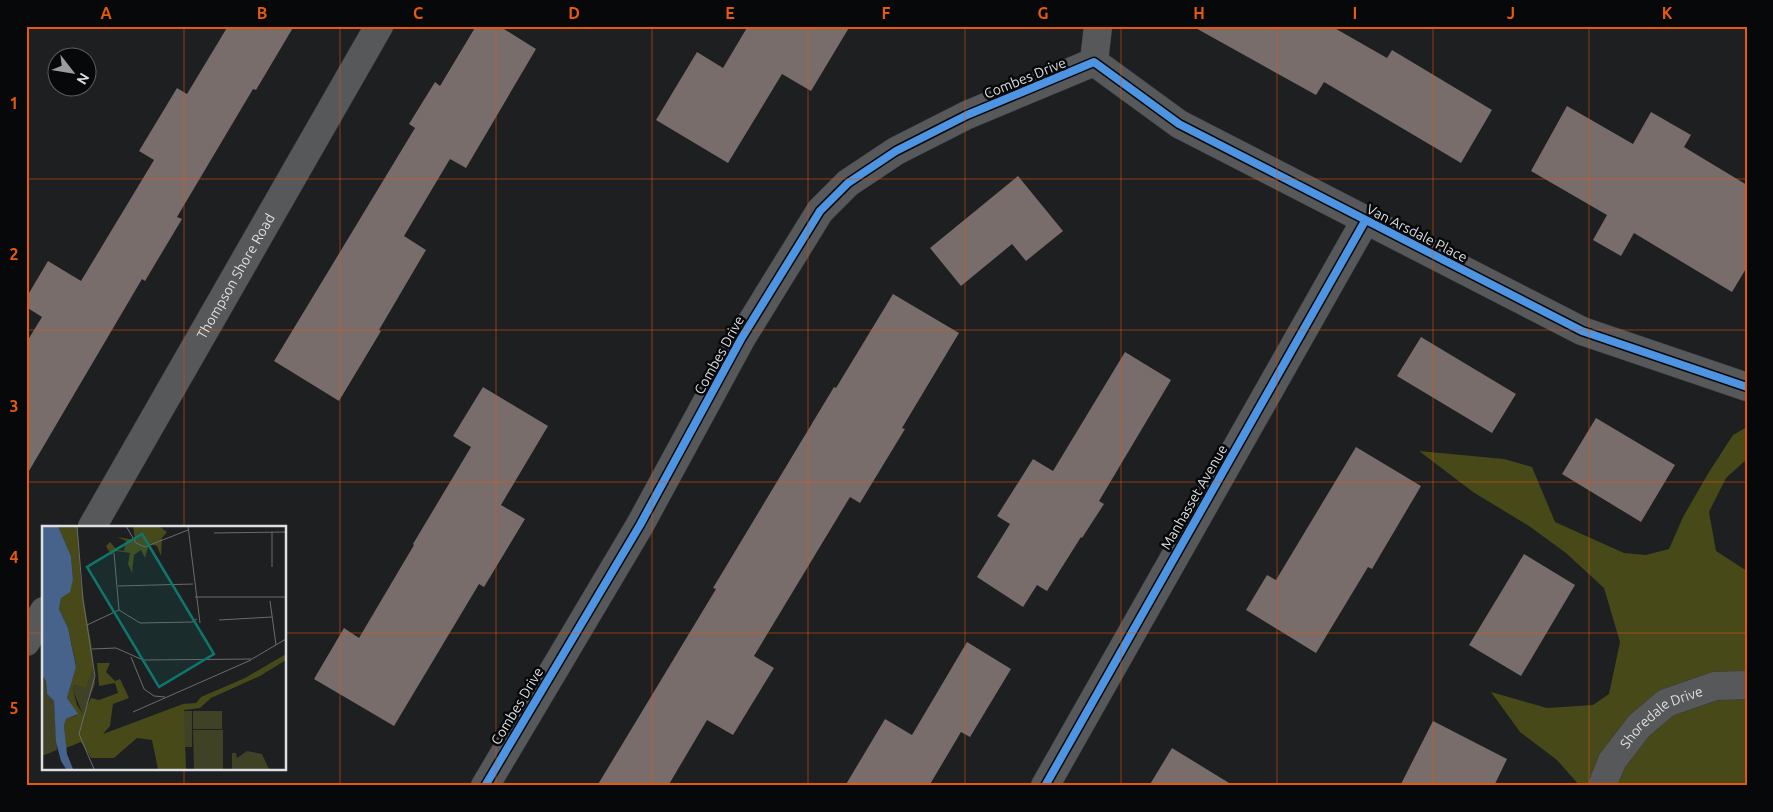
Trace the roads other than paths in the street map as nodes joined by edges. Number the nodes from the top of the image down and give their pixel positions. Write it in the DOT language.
graph roads {
  1 [pos="379,26"];
  2 [pos="1098,26"];
  3 [pos="1094,62"];
  4 [pos="1365,221"];
  5 [pos="1747,387"];
  6 [pos="93,526"];
  7 [pos="42,614"];
  8 [pos="26,642"];
  9 [pos="1747,684"];
  10 [pos="485,786"];
  11 [pos="1045,786"];
  12 [pos="1602,786"];
  1 -- 6 [label="street, Thompson Shore Road"];
  2 -- 3 [label="street"];
  3 -- 4 [label="street, Van Arsdale Place"];
  3 -- 10 [label="street, Combes Drive"];
  4 -- 5 [label="street, Van Arsdale Place"];
  4 -- 11 [label="street, Manhasset Avenue"];
  7 -- 8 [label="street"];
  9 -- 12 [label="street, Shoredale Drive"];
}
